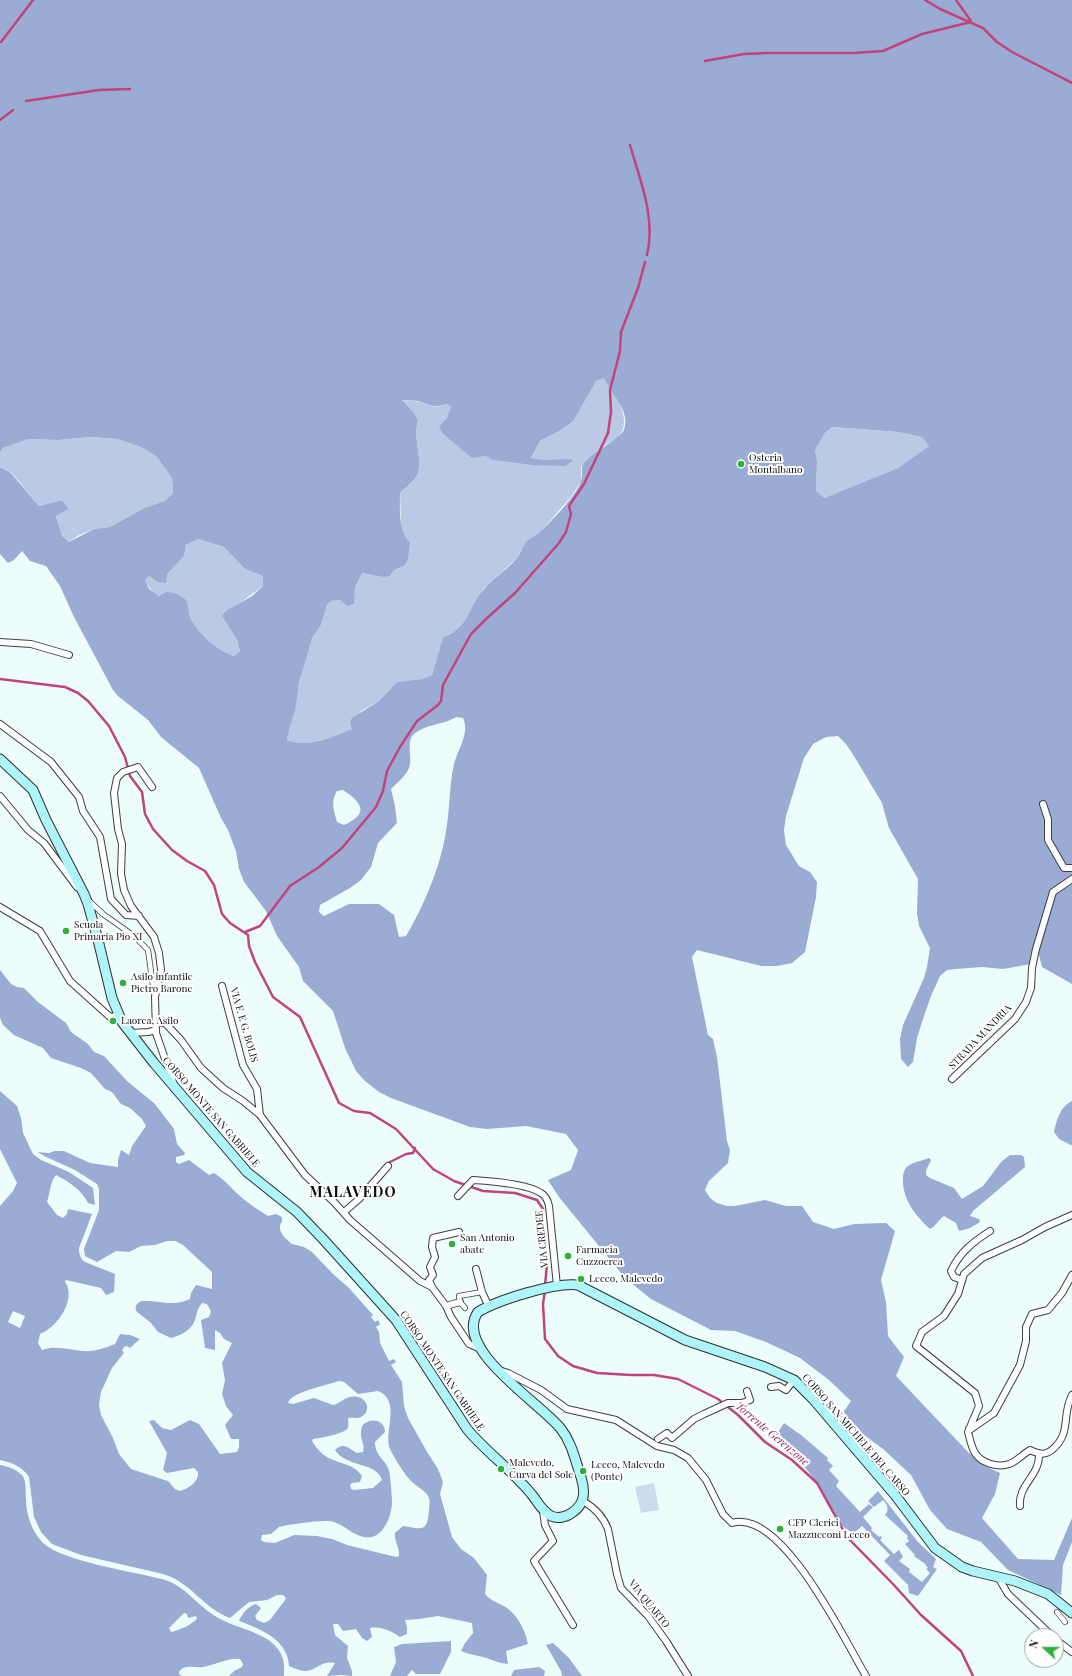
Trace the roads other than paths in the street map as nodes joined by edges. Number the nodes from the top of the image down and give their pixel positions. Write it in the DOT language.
graph roads {
  1 [pos="0,642"];
  2 [pos="69,655"];
  3 [pos="0,724"];
  4 [pos="0,759"];
  5 [pos="117,778"];
  6 [pos="152,787"];
  7 [pos="0,796"];
  8 [pos="110,796"];
  9 [pos="1043,804"];
  10 [pos="1072,868"];
  11 [pos="1072,879"];
  12 [pos="84,896"];
  13 [pos="0,908"];
  14 [pos="139,916"];
  15 [pos="222,986"];
  16 [pos="155,997"];
  17 [pos="119,1016"];
  18 [pos="156,1020"];
  19 [pos="155,1030"];
  20 [pos="130,1032"];
  21 [pos="952,1079"];
  22 [pos="175,1087"];
  23 [pos="260,1115"];
  24 [pos="388,1166"];
  25 [pos="461,1193"];
  26 [pos="344,1212"];
  27 [pos="1072,1216"];
  28 [pos="990,1231"];
  29 [pos="458,1232"];
  30 [pos="476,1269"];
  31 [pos="1072,1275"];
  32 [pos="962,1280"];
  33 [pos="557,1286"];
  34 [pos="432,1287"];
  35 [pos="482,1292"];
  36 [pos="460,1302"];
  37 [pos="446,1306"];
  38 [pos="489,1307"];
  39 [pos="465,1308"];
  40 [pos="481,1349"];
  41 [pos="497,1369"];
  42 [pos="794,1380"];
  43 [pos="771,1387"];
  44 [pos="746,1391"];
  45 [pos="1072,1395"];
  46 [pos="969,1429"];
  47 [pos="658,1439"];
  48 [pos="1039,1454"];
  49 [pos="582,1501"];
  50 [pos="1020,1506"];
  51 [pos="543,1511"];
  52 [pos="998,1577"];
  53 [pos="1057,1612"];
  54 [pos="1072,1614"];
  55 [pos="1065,1622"];
  56 [pos="573,1625"];
  57 [pos="1044,1628"];
  58 [pos="688,1676"];
  59 [pos="866,1676"];
  1 -- 2 [label="street"];
  3 -- 14 [label="street"];
  4 -- 12 [label="main road, CORSO MONTE SAN GABRIELE"];
  5 -- 6 [label="street"];
  5 -- 8 [label="street"];
  5 -- 14 [label="street"];
  7 -- 12 [label="street"];
  9 -- 10 [label="street"];
  11 -- 21 [label="street, STRADA MANDRIA"];
  12 -- 16 [label="street"];
  12 -- 17 [label="main road, CORSO MONTE SAN GABRIELE"];
  13 -- 17 [label="street"];
  14 -- 16 [label="street"];
  15 -- 23 [label="street, VIA F. E G. BOLIS"];
  16 -- 18 [label="street"];
  17 -- 20 [label="main road, CORSO MONTE SAN GABRIELE"];
  18 -- 19 [label="street"];
  18 -- 23 [label="street"];
  19 -- 20 [label="street"];
  19 -- 22 [label="street"];
  20 -- 22 [label="main road, CORSO MONTE SAN GABRIELE"];
  22 -- 51 [label="main road, CORSO MONTE SAN GABRIELE"];
  23 -- 26 [label="street"];
  24 -- 26 [label="street"];
  25 -- 33 [label="street, VIA CREDEE"];
  26 -- 34 [label="street"];
  27 -- 32 [label="street"];
  28 -- 32 [label="street"];
  29 -- 34 [label="street"];
  30 -- 35 [label="street"];
  31 -- 46 [label="street"];
  32 -- 46 [label="street"];
  33 -- 38 [label="main road, CORSO SAN MICHELE DEL CARSO"];
  33 -- 42 [label="main road, CORSO SAN MICHELE DEL CARSO"];
  34 -- 37 [label="street"];
  35 -- 36 [label="street"];
  35 -- 38 [label="street"];
  36 -- 37 [label="street"];
  36 -- 39 [label="street"];
  37 -- 40 [label="street"];
  38 -- 40 [label="main road"];
  40 -- 41 [label="main road"];
  41 -- 49 [label="main road"];
  41 -- 59 [label="street"];
  42 -- 43 [label="street"];
  42 -- 52 [label="main road, CORSO SAN MICHELE DEL CARSO"];
  44 -- 47 [label="street"];
  45 -- 48 [label="street"];
  46 -- 48 [label="street"];
  48 -- 50 [label="street"];
  49 -- 51 [label="main road"];
  49 -- 58 [label="street, VIA QUARTO"];
  51 -- 56 [label="street"];
  52 -- 54 [label="main road, CORSO SAN MICHELE DEL CARSO"];
  52 -- 57 [label="street"];
  53 -- 55 [label="street"];
}
